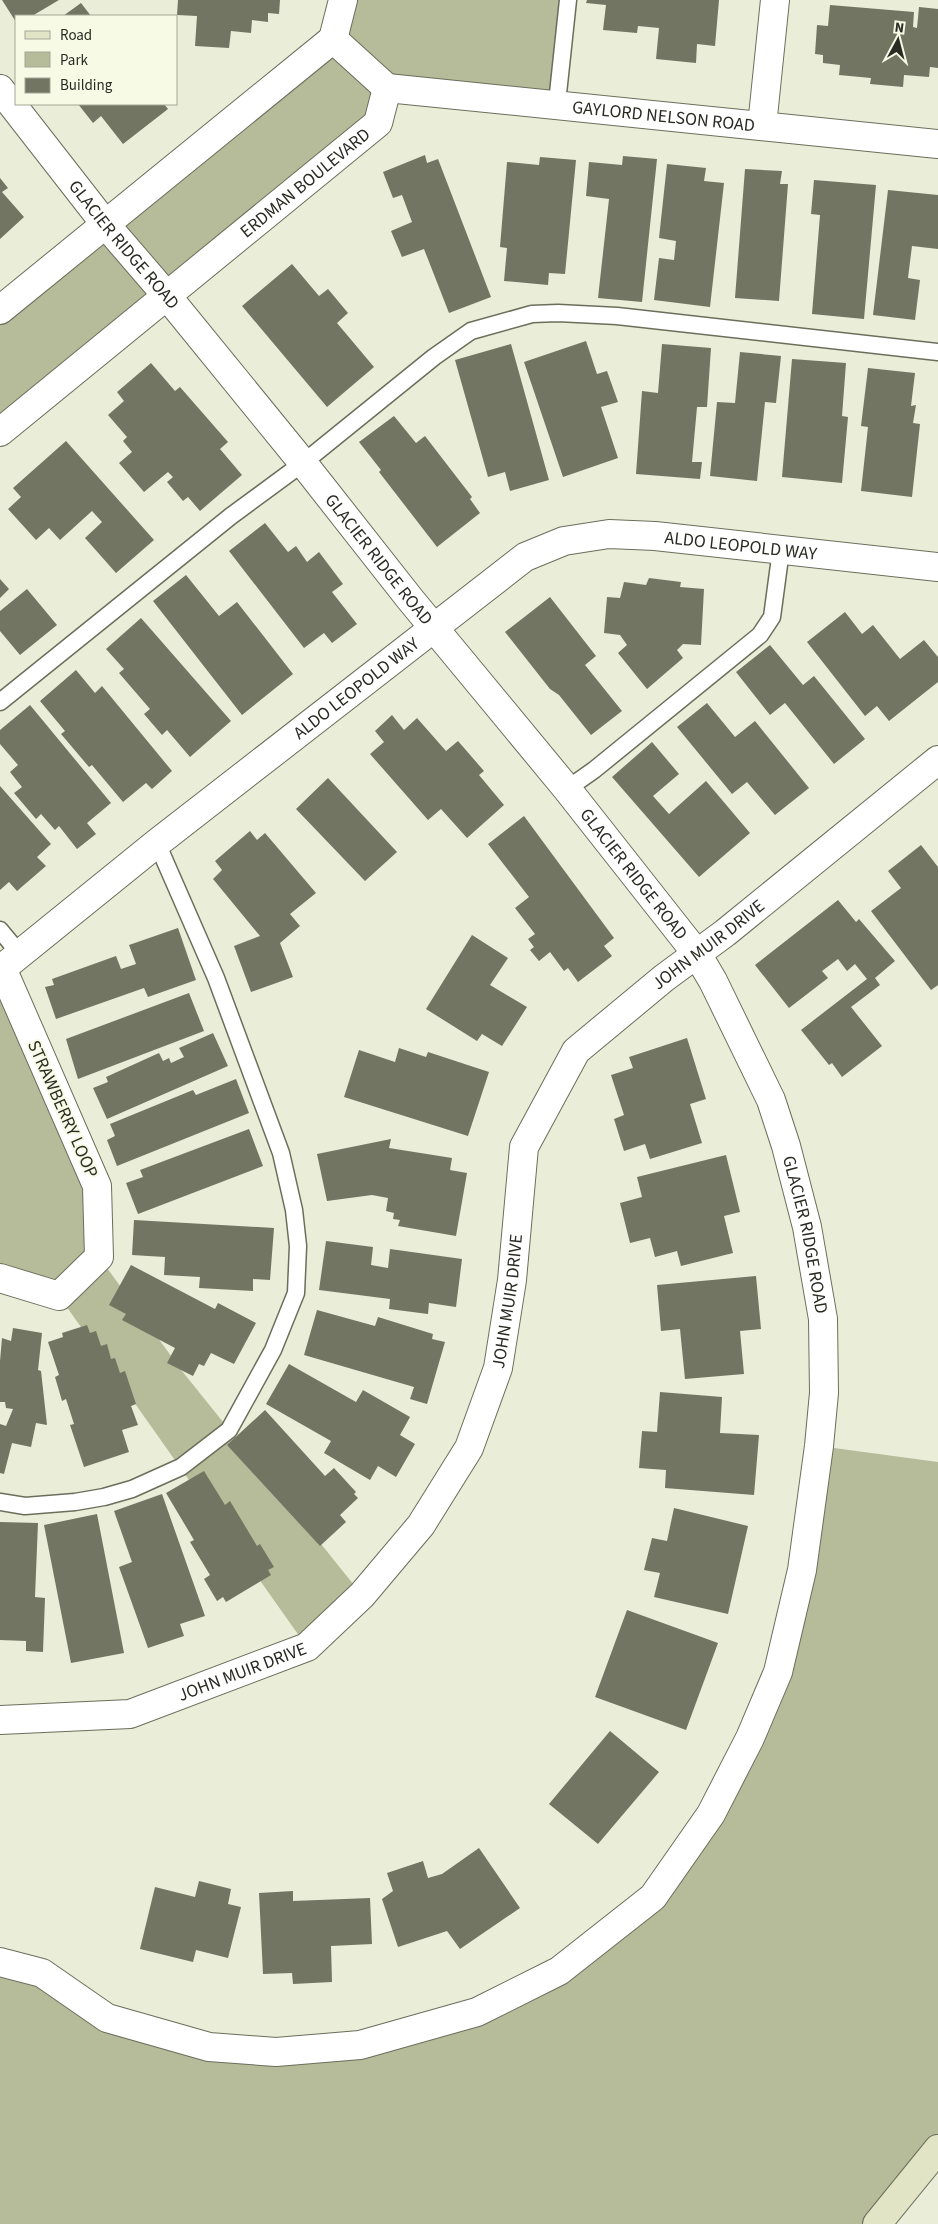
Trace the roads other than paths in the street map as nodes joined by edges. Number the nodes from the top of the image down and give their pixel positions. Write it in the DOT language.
graph roads {
  1 [pos="343,0"];
  2 [pos="568,0"];
  3 [pos="775,0"];
  4 [pos="333,39"];
  5 [pos="387,88"];
  6 [pos="0,89"];
  7 [pos="557,103"];
  8 [pos="762,126"];
  9 [pos="938,144"];
  10 [pos="106,224"];
  11 [pos="167,296"];
  12 [pos="0,310"];
  13 [pos="938,352"];
  14 [pos="0,432"];
  15 [pos="303,463"];
  16 [pos="781,550"];
  17 [pos="938,567"];
  18 [pos="433,628"];
  19 [pos="0,702"];
  20 [pos="938,760"];
  21 [pos="567,789"];
  22 [pos="157,843"];
  23 [pos="0,930"];
  24 [pos="697,954"];
  25 [pos="7,964"];
  26 [pos="0,1278"];
  27 [pos="0,1502"];
  28 [pos="0,1720"];
  29 [pos="0,1962"];
  30 [pos="938,2149"];
  31 [pos="877,2224"];
  1 -- 4 [label="street"];
  2 -- 7 [label="lane"];
  3 -- 8 [label="street"];
  4 -- 5 [label="street"];
  4 -- 10 [label="street"];
  5 -- 7 [label="street, GAYLORD NELSON ROAD"];
  5 -- 11 [label="street, ERDMAN BOULEVARD"];
  6 -- 10 [label="street, GLACIER RIDGE ROAD"];
  7 -- 8 [label="street, GAYLORD NELSON ROAD"];
  8 -- 9 [label="street, GAYLORD NELSON ROAD"];
  10 -- 11 [label="street, GLACIER RIDGE ROAD"];
  10 -- 12 [label="street"];
  11 -- 14 [label="street, ERDMAN BOULEVARD"];
  11 -- 15 [label="street, GLACIER RIDGE ROAD"];
  13 -- 15 [label="lane"];
  15 -- 18 [label="street, GLACIER RIDGE ROAD"];
  15 -- 19 [label="lane"];
  16 -- 17 [label="street, ALDO LEOPOLD WAY"];
  16 -- 18 [label="street, ALDO LEOPOLD WAY"];
  16 -- 21 [label="lane"];
  18 -- 21 [label="street, GLACIER RIDGE ROAD"];
  18 -- 22 [label="street, ALDO LEOPOLD WAY"];
  20 -- 24 [label="street, JOHN MUIR DRIVE"];
  21 -- 24 [label="street, GLACIER RIDGE ROAD"];
  22 -- 25 [label="street, ALDO LEOPOLD WAY"];
  22 -- 27 [label="lane"];
  23 -- 25 [label="lane"];
  24 -- 28 [label="street, JOHN MUIR DRIVE"];
  24 -- 29 [label="street, GLACIER RIDGE ROAD"];
  25 -- 26 [label="street, STRAWBERRY LOOP"];
  30 -- 31 [label="street"];
}
